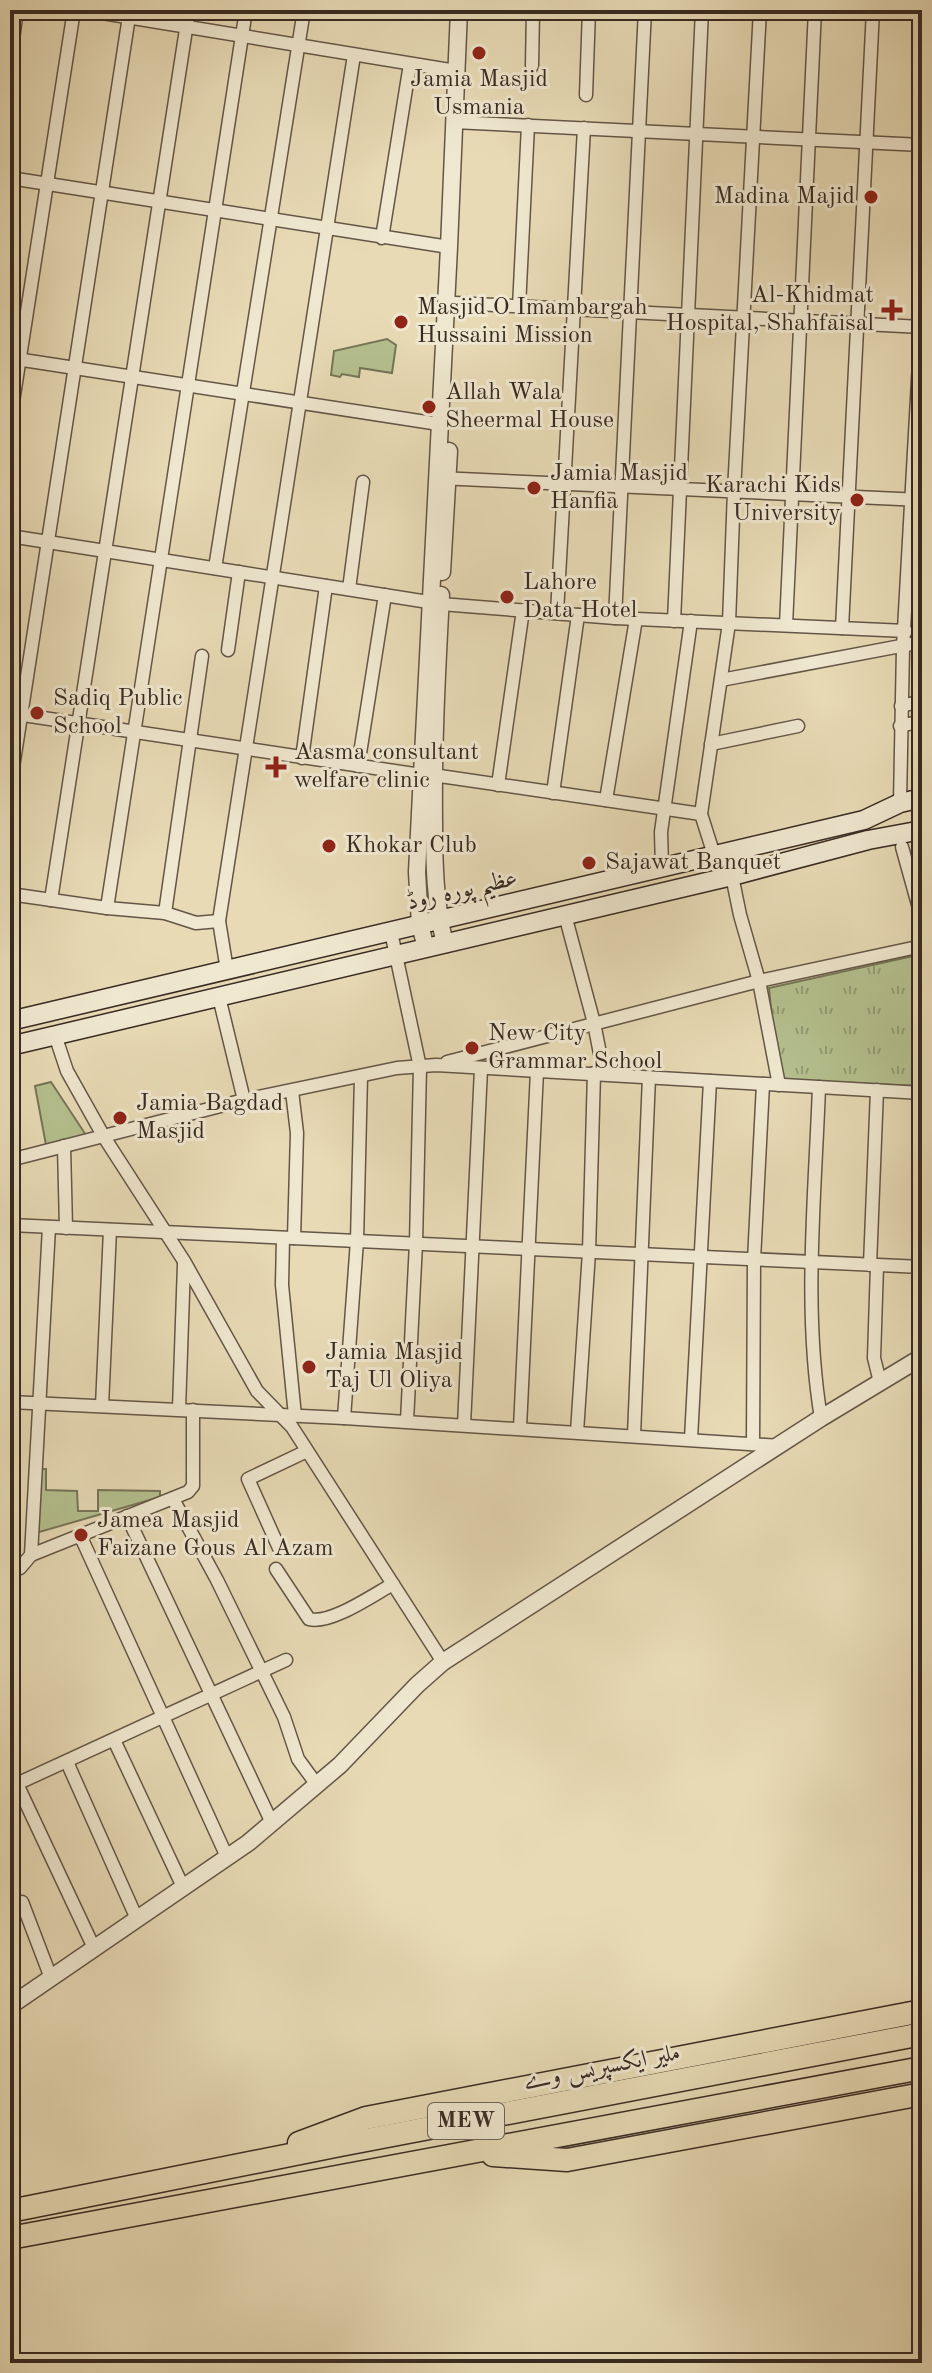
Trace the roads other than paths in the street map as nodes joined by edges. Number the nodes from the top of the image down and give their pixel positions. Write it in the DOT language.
graph roads {
  1 [pos="74,10"];
  2 [pos="84,10"];
  3 [pos="189,10"];
  4 [pos="246,10"];
  5 [pos="304,10"];
  6 [pos="459,10"];
  7 [pos="469,10"];
  8 [pos="533,10"];
  9 [pos="589,10"];
  10 [pos="645,10"];
  11 [pos="702,10"];
  12 [pos="760,10"];
  13 [pos="815,10"];
  14 [pos="873,10"];
  15 [pos="15,12"];
  16 [pos="130,14"];
  17 [pos="186,27"];
  18 [pos="242,37"];
  19 [pos="299,46"];
  20 [pos="354,55"];
  21 [pos="10,61"];
  22 [pos="410,64"];
  23 [pos="532,66"];
  24 [pos="456,71"];
  25 [pos="586,95"];
  26 [pos="459,122"];
  27 [pos="528,125"];
  28 [pos="584,128"];
  29 [pos="640,131"];
  30 [pos="695,134"];
  31 [pos="752,137"];
  32 [pos="809,140"];
  33 [pos="866,143"];
  34 [pos="922,145"];
  35 [pos="10,178"];
  36 [pos="48,184"];
  37 [pos="102,192"];
  38 [pos="159,201"];
  39 [pos="215,210"];
  40 [pos="272,219"];
  41 [pos="327,228"];
  42 [pos="382,238"];
  43 [pos="449,247"];
  44 [pos="455,303"];
  45 [pos="519,307"];
  46 [pos="575,309"];
  47 [pos="632,312"];
  48 [pos="688,315"];
  49 [pos="743,318"];
  50 [pos="801,321"];
  51 [pos="859,323"];
  52 [pos="921,327"];
  53 [pos="15,358"];
  54 [pos="76,368"];
  55 [pos="132,377"];
  56 [pos="188,385"];
  57 [pos="243,393"];
  58 [pos="299,402"];
  59 [pos="10,421"];
  60 [pos="439,424"];
  61 [pos="442,478"];
  62 [pos="363,482"];
  63 [pos="566,484"];
  64 [pos="621,486"];
  65 [pos="680,489"];
  66 [pos="734,491"];
  67 [pos="793,494"];
  68 [pos="848,496"];
  69 [pos="917,500"];
  70 [pos="10,536"];
  71 [pos="49,542"];
  72 [pos="105,551"];
  73 [pos="160,560"];
  74 [pos="215,568"];
  75 [pos="239,572"];
  76 [pos="272,577"];
  77 [pos="326,586"];
  78 [pos="349,589"];
  79 [pos="385,595"];
  80 [pos="435,603"];
  81 [pos="523,610"];
  82 [pos="557,613"];
  83 [pos="578,615"];
  84 [pos="615,618"];
  85 [pos="636,619"];
  86 [pos="674,621"];
  87 [pos="691,621"];
  88 [pos="729,623"];
  89 [pos="786,625"];
  90 [pos="842,628"];
  91 [pos="906,631"];
  92 [pos="922,642"];
  93 [pos="903,647"];
  94 [pos="228,650"];
  95 [pos="202,656"];
  96 [pos="721,680"];
  97 [pos="922,701"];
  98 [pos="901,706"];
  99 [pos="16,714"];
  100 [pos="922,721"];
  101 [pos="78,724"];
  102 [pos="798,726"];
  103 [pos="900,726"];
  104 [pos="135,732"];
  105 [pos="191,741"];
  106 [pos="711,744"];
  107 [pos="246,750"];
  108 [pos="302,758"];
  109 [pos="358,766"];
  110 [pos="427,775"];
  111 [pos="498,785"];
  112 [pos="10,787"];
  113 [pos="553,793"];
  114 [pos="606,800"];
  115 [pos="914,804"];
  116 [pos="665,808"];
  117 [pos="701,814"];
  118 [pos="920,835"];
  119 [pos="868,840"];
  120 [pos="902,847"];
  121 [pos="714,855"];
  122 [pos="662,868"];
  123 [pos="732,876"];
  124 [pos="10,894"];
  125 [pos="51,900"];
  126 [pos="107,908"];
  127 [pos="165,913"];
  128 [pos="565,915"];
  129 [pos="922,919"];
  130 [pos="439,920"];
  131 [pos="219,921"];
  132 [pos="420,925"];
  133 [pos="391,932"];
  134 [pos="445,944"];
  135 [pos="922,946"];
  136 [pos="426,948"];
  137 [pos="396,955"];
  138 [pos="227,970"];
  139 [pos="759,981"];
  140 [pos="219,997"];
  141 [pos="10,1021"];
  142 [pos="594,1023"];
  143 [pos="55,1035"];
  144 [pos="10,1046"];
  145 [pos="436,1065"];
  146 [pos="420,1067"];
  147 [pos="481,1069"];
  148 [pos="537,1071"];
  149 [pos="599,1074"];
  150 [pos="361,1076"];
  151 [pos="649,1077"];
  152 [pos="710,1081"];
  153 [pos="763,1084"];
  154 [pos="779,1085"];
  155 [pos="819,1087"];
  156 [pos="877,1090"];
  157 [pos="292,1091"];
  158 [pos="922,1093"];
  159 [pos="244,1100"];
  160 [pos="104,1137"];
  161 [pos="64,1146"];
  162 [pos="10,1160"];
  163 [pos="10,1225"];
  164 [pos="49,1227"];
  165 [pos="66,1228"];
  166 [pos="110,1230"];
  167 [pos="166,1233"];
  168 [pos="289,1238"];
  169 [pos="357,1241"];
  170 [pos="416,1243"];
  171 [pos="473,1246"];
  172 [pos="528,1249"];
  173 [pos="589,1252"];
  174 [pos="643,1255"];
  175 [pos="700,1258"];
  176 [pos="754,1260"];
  177 [pos="184,1261"];
  178 [pos="812,1263"];
  179 [pos="873,1266"];
  180 [pos="922,1267"];
  181 [pos="922,1357"];
  182 [pos="880,1382"];
  183 [pos="10,1402"];
  184 [pos="39,1403"];
  185 [pos="102,1406"];
  186 [pos="179,1409"];
  187 [pos="193,1410"];
  188 [pos="281,1415"];
  189 [pos="295,1416"];
  190 [pos="344,1418"];
  191 [pos="821,1418"];
  192 [pos="407,1421"];
  193 [pos="464,1425"];
  194 [pos="520,1428"];
  195 [pos="577,1432"];
  196 [pos="634,1435"];
  197 [pos="691,1439"];
  198 [pos="753,1443"];
  199 [pos="780,1446"];
  200 [pos="307,1451"];
  201 [pos="173,1499"];
  202 [pos="127,1516"];
  203 [pos="80,1535"];
  204 [pos="279,1548"];
  205 [pos="31,1555"];
  206 [pos="276,1569"];
  207 [pos="10,1572"];
  208 [pos="393,1584"];
  209 [pos="286,1660"];
  210 [pos="443,1662"];
  211 [pos="261,1671"];
  212 [pos="211,1695"];
  213 [pos="162,1718"];
  214 [pos="114,1740"];
  215 [pos="67,1762"];
  216 [pos="317,1785"];
  217 [pos="14,1786"];
  218 [pos="272,1823"];
  219 [pos="227,1857"];
  220 [pos="183,1887"];
  221 [pos="22,1902"];
  222 [pos="137,1919"];
  223 [pos="94,1948"];
  224 [pos="51,1978"];
  225 [pos="11,1999"];
  226 [pos="922,2011"];
  227 [pos="922,2034"];
  228 [pos="922,2068"];
  229 [pos="922,2094"];
  230 [pos="459,2153"];
  231 [pos="230,2169"];
  232 [pos="10,2211"];
  233 [pos="10,2238"];
  1 -- 36 [label="street"];
  2 -- 16 [label="street"];
  3 -- 17 [label="street"];
  4 -- 18 [label="street"];
  5 -- 19 [label="street"];
  6 -- 24 [label="street"];
  7 -- 26 [label="street"];
  8 -- 23 [label="street"];
  9 -- 25 [label="street"];
  10 -- 29 [label="street"];
  11 -- 30 [label="street"];
  12 -- 31 [label="street"];
  13 -- 32 [label="street"];
  14 -- 33 [label="street"];
  15 -- 21 [label="street"];
  16 -- 17 [label="street"];
  16 -- 37 [label="street"];
  17 -- 18 [label="street"];
  17 -- 38 [label="street"];
  18 -- 19 [label="street"];
  18 -- 39 [label="street"];
  19 -- 20 [label="street"];
  19 -- 40 [label="street"];
  20 -- 22 [label="street"];
  20 -- 41 [label="street"];
  22 -- 24 [label="street"];
  22 -- 42 [label="street"];
  24 -- 26 [label="street"];
  26 -- 27 [label="street"];
  26 -- 43 [label="street"];
  26 -- 44 [label="street"];
  27 -- 28 [label="street"];
  27 -- 45 [label="street"];
  28 -- 29 [label="street"];
  28 -- 46 [label="street"];
  29 -- 30 [label="street"];
  29 -- 47 [label="street"];
  30 -- 31 [label="street"];
  30 -- 48 [label="street"];
  31 -- 32 [label="street"];
  31 -- 49 [label="street"];
  32 -- 33 [label="street"];
  32 -- 50 [label="street"];
  33 -- 34 [label="street"];
  33 -- 51 [label="street"];
  35 -- 36 [label="street"];
  36 -- 37 [label="street"];
  36 -- 53 [label="street"];
  37 -- 38 [label="street"];
  37 -- 54 [label="street"];
  38 -- 39 [label="street"];
  38 -- 55 [label="street"];
  39 -- 40 [label="street"];
  39 -- 56 [label="street"];
  40 -- 41 [label="street"];
  40 -- 57 [label="street"];
  41 -- 42 [label="street"];
  41 -- 58 [label="street"];
  42 -- 43 [label="street"];
  43 -- 60 [label="street"];
  44 -- 45 [label="street"];
  44 -- 61 [label="street"];
  45 -- 46 [label="street"];
  46 -- 47 [label="street"];
  46 -- 63 [label="street"];
  47 -- 48 [label="street"];
  47 -- 64 [label="street"];
  48 -- 49 [label="street"];
  48 -- 65 [label="street"];
  49 -- 50 [label="street"];
  49 -- 66 [label="street"];
  50 -- 51 [label="street"];
  50 -- 67 [label="street"];
  51 -- 52 [label="street"];
  51 -- 68 [label="street"];
  52 -- 69 [label="street"];
  53 -- 54 [label="street"];
  53 -- 59 [label="street"];
  54 -- 55 [label="street"];
  54 -- 71 [label="street"];
  55 -- 56 [label="street"];
  55 -- 72 [label="street"];
  56 -- 57 [label="street"];
  56 -- 73 [label="street"];
  57 -- 58 [label="street"];
  57 -- 74 [label="street"];
  58 -- 60 [label="street"];
  58 -- 76 [label="street"];
  60 -- 61 [label="street"];
  61 -- 63 [label="street"];
  61 -- 80 [label="street"];
  62 -- 78 [label="street"];
  63 -- 64 [label="street"];
  63 -- 82 [label="street"];
  64 -- 65 [label="street"];
  64 -- 84 [label="street"];
  65 -- 66 [label="street"];
  65 -- 86 [label="street"];
  66 -- 67 [label="street"];
  66 -- 88 [label="street"];
  67 -- 68 [label="street"];
  67 -- 89 [label="street"];
  68 -- 69 [label="street"];
  68 -- 90 [label="street"];
  69 -- 91 [label="street"];
  70 -- 71 [label="street"];
  71 -- 72 [label="street"];
  71 -- 99 [label="street"];
  72 -- 73 [label="street"];
  72 -- 101 [label="street"];
  73 -- 74 [label="street"];
  73 -- 104 [label="street"];
  74 -- 75 [label="street"];
  75 -- 76 [label="street"];
  75 -- 94 [label="street"];
  76 -- 77 [label="street"];
  76 -- 107 [label="street"];
  77 -- 78 [label="street"];
  77 -- 108 [label="street"];
  78 -- 79 [label="street"];
  79 -- 80 [label="street"];
  79 -- 109 [label="street"];
  80 -- 81 [label="street"];
  80 -- 110 [label="street"];
  81 -- 82 [label="street"];
  81 -- 111 [label="street"];
  82 -- 83 [label="street"];
  83 -- 84 [label="street"];
  83 -- 113 [label="street"];
  84 -- 85 [label="street"];
  85 -- 86 [label="street"];
  85 -- 114 [label="street"];
  86 -- 87 [label="street"];
  87 -- 88 [label="street"];
  87 -- 116 [label="street"];
  88 -- 89 [label="street"];
  88 -- 96 [label="street"];
  89 -- 90 [label="street"];
  90 -- 91 [label="street"];
  91 -- 93 [label="street"];
  92 -- 93 [label="street"];
  93 -- 96 [label="street"];
  93 -- 98 [label="street"];
  95 -- 105 [label="street"];
  96 -- 106 [label="street"];
  97 -- 98 [label="street"];
  98 -- 103 [label="street"];
  99 -- 101 [label="street"];
  99 -- 112 [label="street"];
  100 -- 103 [label="street"];
  101 -- 104 [label="street"];
  101 -- 125 [label="street"];
  102 -- 106 [label="street"];
  103 -- 115 [label="street"];
  104 -- 105 [label="street"];
  104 -- 126 [label="street"];
  105 -- 107 [label="street"];
  105 -- 127 [label="street"];
  106 -- 117 [label="street"];
  107 -- 108 [label="street"];
  107 -- 131 [label="street"];
  108 -- 109 [label="street"];
  109 -- 110 [label="street"];
  110 -- 111 [label="street"];
  110 -- 130 [label="street"];
  110 -- 132 [label="street"];
  111 -- 113 [label="street"];
  113 -- 114 [label="street"];
  114 -- 116 [label="street"];
  115 -- 121 [label="main road, عظیم پورہ روڈ"];
  116 -- 117 [label="street"];
  116 -- 122 [label="street"];
  117 -- 121 [label="street"];
  118 -- 119 [label="main road"];
  118 -- 120 [label="main road, عظیم پورہ روڈ"];
  119 -- 120 [label="main road, عظیم پورہ روڈ"];
  119 -- 123 [label="main road, عظیم پورہ روڈ"];
  120 -- 129 [label="street"];
  121 -- 122 [label="main road, عظیم پورہ روڈ"];
  122 -- 130 [label="main road, عظیم پورہ روڈ"];
  123 -- 128 [label="main road, عظیم پورہ روڈ"];
  123 -- 139 [label="street"];
  124 -- 125 [label="street"];
  125 -- 126 [label="street"];
  126 -- 127 [label="street"];
  127 -- 131 [label="street"];
  128 -- 134 [label="main road, عظیم پورہ روڈ"];
  128 -- 142 [label="street"];
  130 -- 132 [label="main road, عظیم پورہ روڈ"];
  130 -- 134 [label="street"];
  131 -- 138 [label="street"];
  132 -- 133 [label="main road, عظیم پورہ روڈ"];
  132 -- 136 [label="street"];
  133 -- 137 [label="street"];
  133 -- 138 [label="main road, عظیم پورہ روڈ"];
  134 -- 136 [label="main road, عظیم پورہ روڈ"];
  135 -- 139 [label="street"];
  136 -- 137 [label="main road, عظیم پورہ روڈ"];
  137 -- 140 [label="main road, عظیم پورہ روڈ"];
  137 -- 146 [label="street"];
  138 -- 141 [label="main road, عظیم پورہ روڈ"];
  139 -- 142 [label="street"];
  139 -- 154 [label="street"];
  140 -- 143 [label="main road, عظیم پورہ روڈ"];
  140 -- 159 [label="street"];
  142 -- 145 [label="street"];
  142 -- 149 [label="street"];
  143 -- 144 [label="main road, عظیم پورہ روڈ"];
  143 -- 160 [label="street"];
  145 -- 146 [label="street"];
  145 -- 147 [label="street"];
  146 -- 150 [label="street"];
  146 -- 170 [label="street"];
  147 -- 148 [label="street"];
  147 -- 171 [label="street"];
  148 -- 149 [label="street"];
  148 -- 172 [label="street"];
  149 -- 151 [label="street"];
  149 -- 173 [label="street"];
  150 -- 157 [label="street"];
  150 -- 169 [label="street"];
  151 -- 152 [label="street"];
  151 -- 174 [label="street"];
  152 -- 153 [label="street"];
  152 -- 175 [label="street"];
  153 -- 154 [label="street"];
  153 -- 176 [label="street"];
  154 -- 155 [label="street"];
  155 -- 156 [label="street"];
  155 -- 178 [label="street"];
  156 -- 158 [label="street"];
  156 -- 179 [label="street"];
  157 -- 159 [label="street"];
  157 -- 168 [label="street"];
  159 -- 160 [label="street"];
  160 -- 161 [label="street"];
  160 -- 167 [label="street"];
  161 -- 162 [label="street"];
  161 -- 165 [label="street"];
  163 -- 164 [label="street"];
  164 -- 165 [label="street"];
  164 -- 184 [label="street"];
  165 -- 166 [label="street"];
  166 -- 167 [label="street"];
  166 -- 185 [label="street"];
  167 -- 168 [label="street"];
  167 -- 177 [label="street"];
  168 -- 169 [label="street"];
  168 -- 189 [label="street"];
  169 -- 170 [label="street"];
  169 -- 190 [label="street"];
  170 -- 171 [label="street"];
  170 -- 192 [label="street"];
  171 -- 172 [label="street"];
  171 -- 193 [label="street"];
  172 -- 173 [label="street"];
  172 -- 194 [label="street"];
  173 -- 174 [label="street"];
  173 -- 195 [label="street"];
  174 -- 175 [label="street"];
  174 -- 196 [label="street"];
  175 -- 176 [label="street"];
  175 -- 197 [label="street"];
  176 -- 178 [label="street"];
  176 -- 198 [label="street"];
  177 -- 186 [label="street"];
  177 -- 188 [label="street"];
  178 -- 179 [label="street"];
  178 -- 191 [label="street"];
  179 -- 180 [label="street"];
  179 -- 182 [label="street"];
  181 -- 182 [label="street"];
  182 -- 191 [label="street"];
  183 -- 184 [label="street"];
  184 -- 185 [label="street"];
  184 -- 205 [label="street"];
  185 -- 186 [label="street"];
  186 -- 187 [label="street"];
  187 -- 188 [label="street"];
  187 -- 201 [label="street"];
  188 -- 189 [label="street"];
  188 -- 200 [label="street"];
  189 -- 190 [label="street"];
  190 -- 192 [label="street"];
  191 -- 199 [label="street"];
  192 -- 193 [label="street"];
  193 -- 194 [label="street"];
  194 -- 195 [label="street"];
  195 -- 196 [label="street"];
  196 -- 197 [label="street"];
  197 -- 198 [label="street"];
  198 -- 199 [label="street"];
  199 -- 210 [label="street"];
  200 -- 204 [label="street"];
  200 -- 208 [label="street"];
  201 -- 202 [label="street"];
  201 -- 211 [label="street"];
  202 -- 203 [label="street"];
  202 -- 212 [label="street"];
  203 -- 205 [label="street"];
  203 -- 213 [label="street"];
  205 -- 207 [label="street"];
  206 -- 208 [label="street"];
  208 -- 210 [label="street"];
  209 -- 211 [label="street"];
  210 -- 216 [label="street"];
  211 -- 212 [label="street"];
  211 -- 216 [label="street"];
  212 -- 213 [label="street"];
  212 -- 218 [label="street"];
  213 -- 214 [label="street"];
  213 -- 219 [label="street"];
  214 -- 215 [label="street"];
  214 -- 220 [label="street"];
  215 -- 217 [label="street"];
  215 -- 222 [label="street"];
  216 -- 218 [label="street"];
  217 -- 223 [label="street"];
  218 -- 219 [label="street"];
  219 -- 220 [label="street"];
  220 -- 222 [label="street"];
  221 -- 224 [label="street"];
  222 -- 223 [label="street"];
  223 -- 224 [label="street"];
  224 -- 225 [label="street"];
  226 -- 231 [label="highway"];
  227 -- 231 [label="highway, ملیر ایکسپریس وے / MEW"];
  228 -- 230 [label="highway, MEW"];
  229 -- 230 [label="highway"];
  230 -- 233 [label="highway, MEW"];
  231 -- 232 [label="highway, ملیر ایکسپریس وے / MEW"];
}
